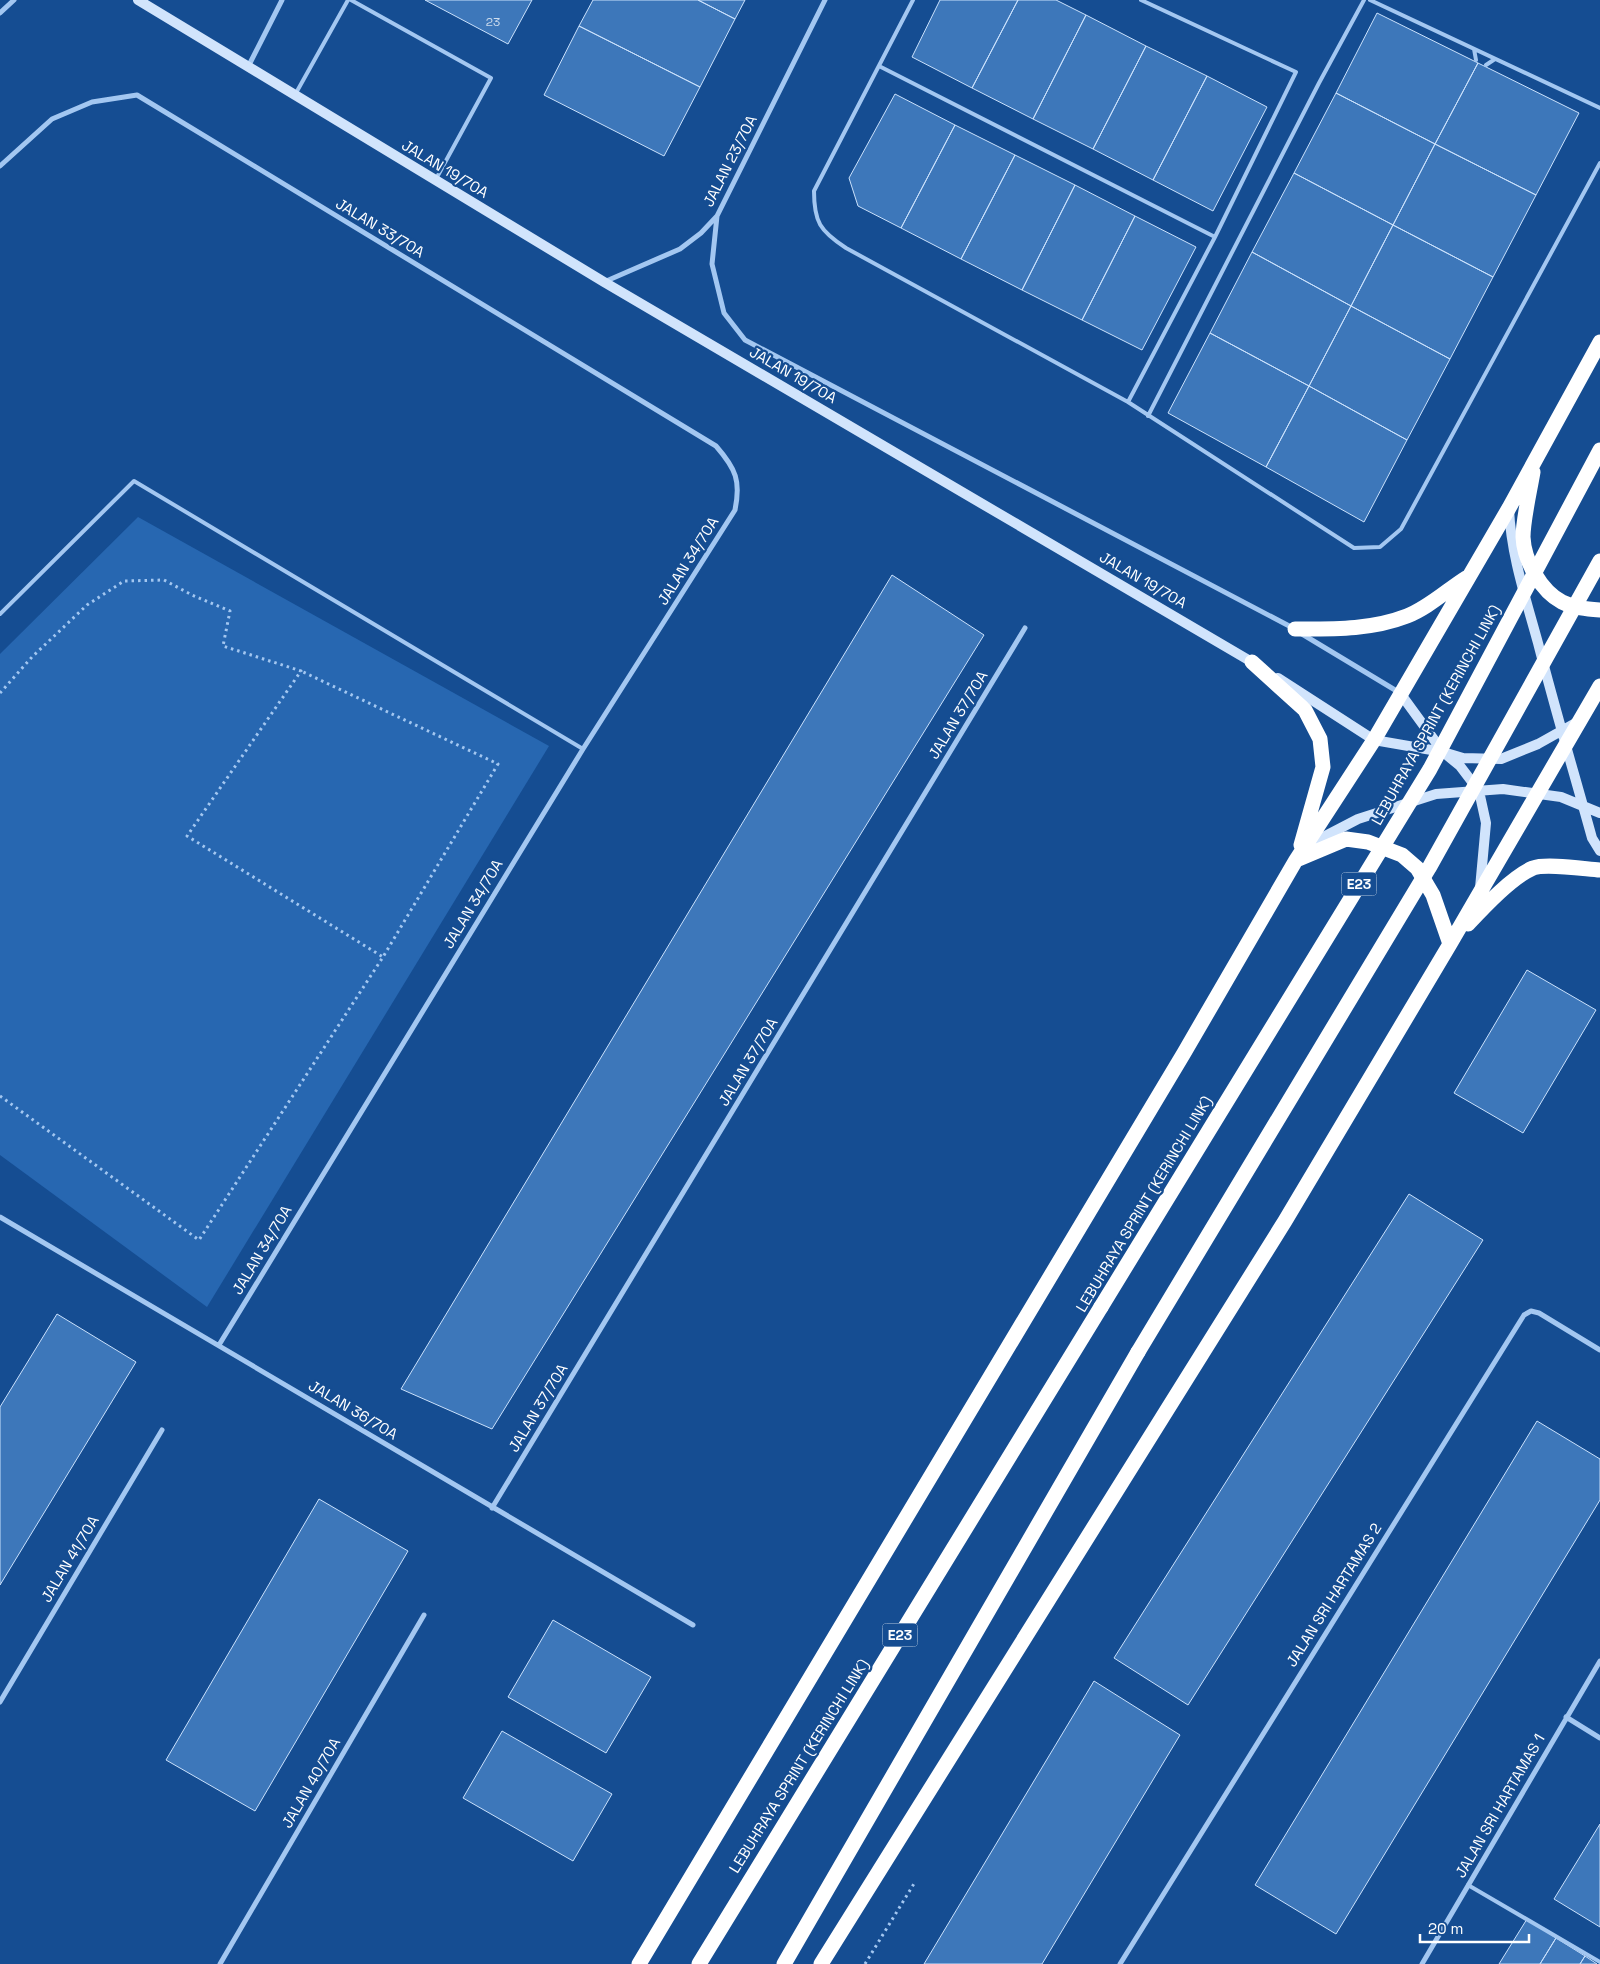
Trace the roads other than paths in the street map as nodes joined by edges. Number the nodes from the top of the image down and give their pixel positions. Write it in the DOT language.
graph roads {
  1 [pos="14,0"];
  2 [pos="138,0"];
  3 [pos="282,0"];
  4 [pos="350,0"];
  5 [pos="825,0"];
  6 [pos="913,0"];
  7 [pos="1140,0"];
  8 [pos="1364,0"];
  9 [pos="1370,0"];
  10 [pos="0,12"];
  11 [pos="1474,49"];
  12 [pos="1496,59"];
  13 [pos="1476,60"];
  14 [pos="1486,65"];
  15 [pos="879,66"];
  16 [pos="248,68"];
  17 [pos="295,95"];
  18 [pos="1600,108"];
  19 [pos="1600,163"];
  20 [pos="0,166"];
  21 [pos="435,180"];
  22 [pos="717,216"];
  23 [pos="1215,237"];
  24 [pos="604,282"];
  25 [pos="1600,342"];
  26 [pos="1128,402"];
  27 [pos="1148,416"];
  28 [pos="1600,450"];
  29 [pos="1534,462"];
  30 [pos="736,474"];
  31 [pos="1509,508"];
  32 [pos="1600,561"];
  33 [pos="1469,576"];
  34 [pos="1600,610"];
  35 [pos="0,614"];
  36 [pos="1025,628"];
  37 [pos="1295,629"];
  38 [pos="1252,662"];
  39 [pos="1600,686"];
  40 [pos="1400,693"];
  41 [pos="1563,738"];
  42 [pos="1374,740"];
  43 [pos="583,749"];
  44 [pos="1443,752"];
  45 [pos="1479,791"];
  46 [pos="1536,794"];
  47 [pos="1583,806"];
  48 [pos="1600,813"];
  49 [pos="1306,846"];
  50 [pos="1600,851"];
  51 [pos="1296,860"];
  52 [pos="1600,870"];
  53 [pos="1480,892"];
  54 [pos="1450,944"];
  55 [pos="0,1216"];
  56 [pos="219,1345"];
  57 [pos="1600,1350"];
  58 [pos="162,1430"];
  59 [pos="492,1508"];
  60 [pos="424,1615"];
  61 [pos="693,1625"];
  62 [pos="1600,1661"];
  63 [pos="0,1702"];
  64 [pos="1566,1717"];
  65 [pos="1600,1738"];
  66 [pos="1468,1885"];
  67 [pos="1600,1962"];
  68 [pos="220,1964"];
  69 [pos="639,1964"];
  70 [pos="699,1964"];
  71 [pos="784,1964"];
  72 [pos="820,1964"];
  73 [pos="1120,1964"];
  74 [pos="1422,1964"];
  1 -- 10 [label="street"];
  2 -- 16 [label="street, JALAN 19/70A"];
  3 -- 16 [label="street"];
  4 -- 17 [label="lane"];
  4 -- 21 [label="lane"];
  5 -- 22 [label="street, JALAN 23/70A"];
  6 -- 15 [label="lane"];
  7 -- 23 [label="lane"];
  8 -- 27 [label="lane"];
  9 -- 11 [label="lane"];
  11 -- 12 [label="lane"];
  11 -- 13 [label="lane"];
  12 -- 14 [label="lane"];
  12 -- 18 [label="lane"];
  15 -- 23 [label="lane"];
  15 -- 26 [label="lane"];
  16 -- 17 [label="street, JALAN 19/70A"];
  17 -- 21 [label="street, JALAN 19/70A"];
  19 -- 27 [label="lane"];
  20 -- 30 [label="street, JALAN 33/70A"];
  21 -- 24 [label="street, JALAN 19/70A"];
  22 -- 24 [label="street, JALAN 23/70A"];
  22 -- 37 [label="street, JALAN 19/70A"];
  23 -- 26 [label="lane"];
  24 -- 38 [label="street, JALAN 19/70A"];
  25 -- 29 [label="highway"];
  26 -- 27 [label="lane"];
  28 -- 70 [label="highway, LEBUHRAYA SPRINT (KERINCHI LINK) / E23, bridge"];
  29 -- 31 [label="highway"];
  29 -- 34 [label="highway"];
  30 -- 43 [label="street, JALAN 34/70A"];
  31 -- 33 [label="highway"];
  31 -- 41 [label="street"];
  32 -- 71 [label="highway, bridge"];
  33 -- 37 [label="highway"];
  33 -- 40 [label="highway"];
  35 -- 43 [label="lane"];
  36 -- 59 [label="street, JALAN 37/70A"];
  37 -- 40 [label="street, JALAN 19/70A"];
  38 -- 42 [label="street, JALAN 19/70A"];
  38 -- 51 [label="highway"];
  39 -- 41 [label="highway"];
  40 -- 42 [label="highway"];
  40 -- 44 [label="street, JALAN 19/70A"];
  41 -- 44 [label="street, JALAN 19/70A"];
  41 -- 46 [label="highway"];
  41 -- 47 [label="street"];
  42 -- 44 [label="street, JALAN 19/70A"];
  42 -- 49 [label="highway"];
  43 -- 56 [label="street, JALAN 34/70A"];
  44 -- 45 [label="street, JALAN 19/70A"];
  45 -- 46 [label="street"];
  45 -- 49 [label="street"];
  45 -- 53 [label="street, JALAN 19/70A"];
  46 -- 47 [label="street"];
  46 -- 53 [label="highway"];
  47 -- 48 [label="street"];
  47 -- 50 [label="street"];
  49 -- 51 [label="highway"];
  51 -- 54 [label="highway"];
  51 -- 69 [label="highway"];
  52 -- 54 [label="highway"];
  53 -- 54 [label="highway"];
  54 -- 72 [label="highway"];
  55 -- 56 [label="street, JALAN 36/70A"];
  56 -- 59 [label="street, JALAN 36/70A"];
  57 -- 73 [label="street, JALAN SRI HARTAMAS 2"];
  58 -- 63 [label="street, JALAN 41/70A"];
  59 -- 61 [label="street, JALAN 36/70A"];
  60 -- 68 [label="street, JALAN 40/70A"];
  62 -- 64 [label="street, JALAN SRI HARTAMAS 1"];
  64 -- 65 [label="street"];
  64 -- 66 [label="street, JALAN SRI HARTAMAS 1"];
  66 -- 67 [label="lane"];
  66 -- 74 [label="street, JALAN SRI HARTAMAS 1"];
}
